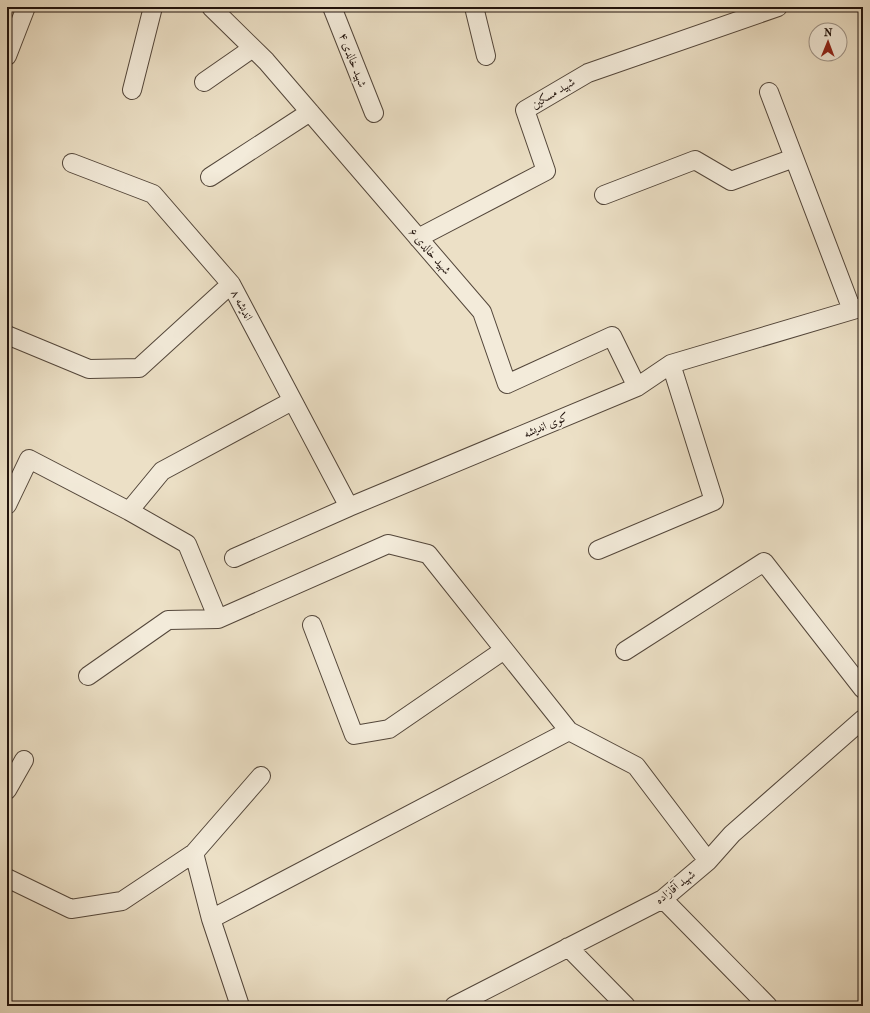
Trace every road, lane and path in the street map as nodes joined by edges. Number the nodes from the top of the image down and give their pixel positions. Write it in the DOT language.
graph roads {
  1 [pos="26,7"];
  2 [pos="153,7"];
  3 [pos="211,7"];
  4 [pos="332,7"];
  5 [pos="474,7"];
  6 [pos="778,7"];
  7 [pos="252,48"];
  8 [pos="7,56"];
  9 [pos="486,56"];
  10 [pos="204,82"];
  11 [pos="132,90"];
  12 [pos="769,92"];
  13 [pos="310,112"];
  14 [pos="374,113"];
  15 [pos="794,158"];
  16 [pos="72,163"];
  17 [pos="210,177"];
  18 [pos="604,194"];
  19 [pos="418,238"];
  20 [pos="231,284"];
  21 [pos="857,309"];
  22 [pos="7,335"];
  23 [pos="671,364"];
  24 [pos="637,387"];
  25 [pos="292,401"];
  26 [pos="7,505"];
  27 [pos="349,507"];
  28 [pos="129,511"];
  29 [pos="598,550"];
  30 [pos="234,558"];
  31 [pos="218,619"];
  32 [pos="312,625"];
  33 [pos="504,650"];
  34 [pos="625,651"];
  35 [pos="88,676"];
  36 [pos="863,689"];
  37 [pos="863,719"];
  38 [pos="569,731"];
  39 [pos="24,760"];
  40 [pos="261,776"];
  41 [pos="7,790"];
  42 [pos="194,853"];
  43 [pos="708,861"];
  44 [pos="7,878"];
  45 [pos="662,899"];
  46 [pos="211,919"];
  47 [pos="568,947"];
  48 [pos="463,1004"];
  49 [pos="240,1006"];
  50 [pos="626,1006"];
  51 [pos="768,1006"];
  1 -- 8 [label="street"];
  2 -- 11 [label="street"];
  3 -- 7 [label="street, شهید خالدی ۶"];
  4 -- 14 [label="street, شهید خالدی ۴"];
  5 -- 9 [label="street"];
  6 -- 19 [label="street, شهید مسکین"];
  7 -- 10 [label="street"];
  7 -- 13 [label="street, شهید خالدی ۶"];
  12 -- 15 [label="street"];
  13 -- 17 [label="street"];
  13 -- 19 [label="street, شهید خالدی ۶"];
  15 -- 18 [label="street"];
  15 -- 21 [label="street"];
  16 -- 20 [label="street, اندیشه ۸"];
  19 -- 24 [label="street, شهید خالدی ۶"];
  20 -- 22 [label="street"];
  20 -- 25 [label="street, اندیشه ۸"];
  21 -- 23 [label="street, کوی اندیشه"];
  23 -- 24 [label="street, کوی اندیشه"];
  23 -- 29 [label="street"];
  24 -- 27 [label="street, کوی اندیشه"];
  25 -- 27 [label="street, اندیشه ۸"];
  25 -- 28 [label="street"];
  26 -- 28 [label="street"];
  27 -- 30 [label="street, کوی اندیشه"];
  28 -- 31 [label="street"];
  31 -- 33 [label="street"];
  31 -- 35 [label="street"];
  32 -- 33 [label="street"];
  33 -- 38 [label="street"];
  34 -- 36 [label="street"];
  37 -- 43 [label="street, شهید آقازاده"];
  38 -- 43 [label="street"];
  38 -- 46 [label="street"];
  39 -- 41 [label="street"];
  40 -- 42 [label="street"];
  42 -- 44 [label="street"];
  42 -- 46 [label="street"];
  43 -- 45 [label="street, شهید آقازاده"];
  45 -- 47 [label="street, شهید آقازاده"];
  45 -- 51 [label="street"];
  46 -- 49 [label="street"];
  47 -- 48 [label="street, شهید آقازاده"];
  47 -- 50 [label="street"];
}
